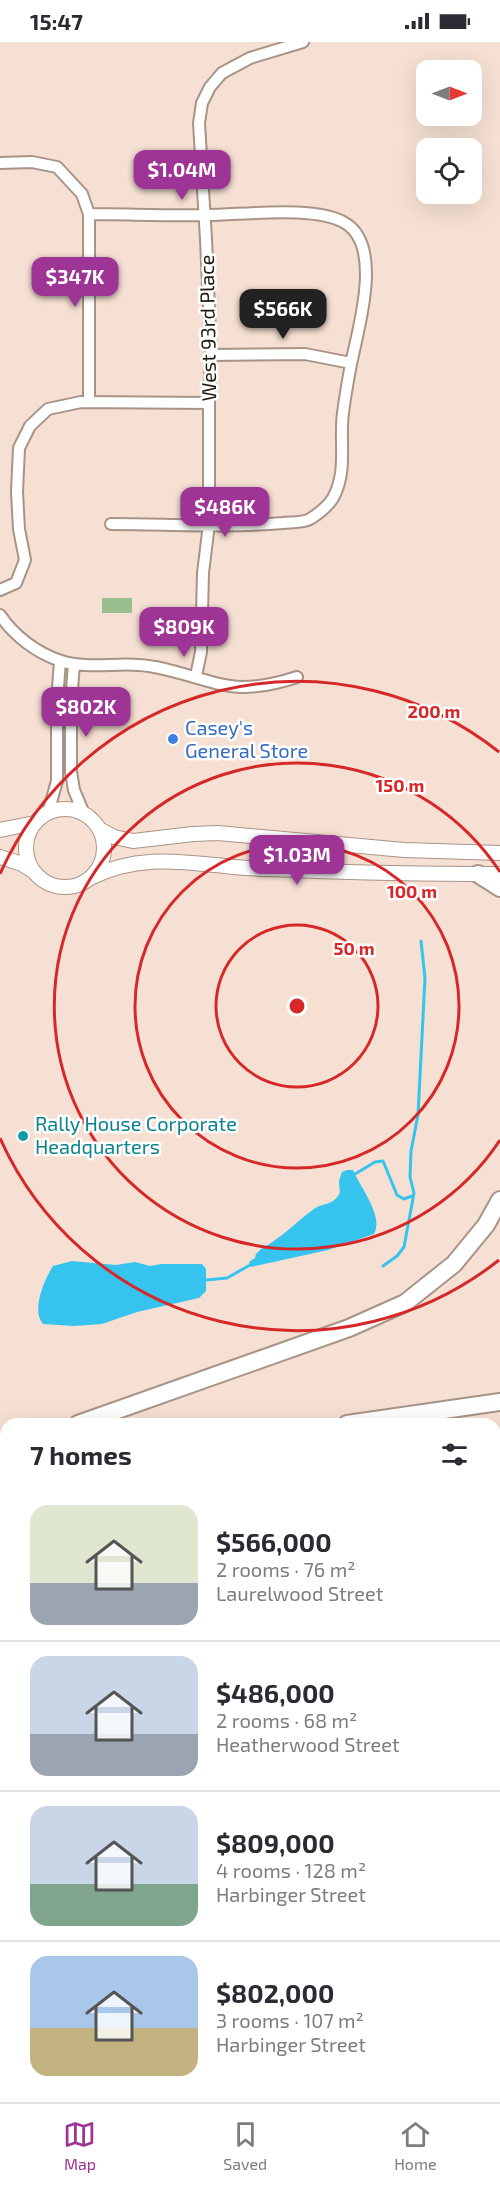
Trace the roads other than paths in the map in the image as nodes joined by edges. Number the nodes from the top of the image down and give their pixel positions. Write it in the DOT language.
graph roads {
  1 [pos="303,42"];
  2 [pos="0,163"];
  3 [pos="89,214"];
  4 [pos="205,215"];
  5 [pos="211,355"];
  6 [pos="351,363"];
  7 [pos="89,402"];
  8 [pos="208,403"];
  9 [pos="111,524"];
  10 [pos="209,524"];
  11 [pos="0,590"];
  12 [pos="0,615"];
  13 [pos="60,661"];
  14 [pos="74,664"];
  15 [pos="196,676"];
  16 [pos="297,678"];
  17 [pos="48,813"];
  18 [pos="84,814"];
  19 [pos="35,823"];
  20 [pos="99,829"];
  21 [pos="0,830"];
  22 [pos="500,853"];
  23 [pos="0,857"];
  24 [pos="33,872"];
  25 [pos="478,874"];
  26 [pos="500,874"];
  27 [pos="90,878"];
  28 [pos="500,888"];
  29 [pos="500,1200"];
  30 [pos="500,1402"];
  31 [pos="95,1418"];
  32 [pos="389,1418"];
  1 -- 4 [label="street, West 93rd Place"];
  2 -- 3 [label="street"];
  3 -- 4 [label="street"];
  3 -- 7 [label="street"];
  4 -- 5 [label="street, West 93rd Place"];
  4 -- 6 [label="street"];
  5 -- 6 [label="street"];
  5 -- 8 [label="street, West 93rd Place"];
  6 -- 10 [label="street"];
  7 -- 8 [label="street"];
  7 -- 11 [label="street"];
  8 -- 10 [label="street, West 93rd Place"];
  9 -- 10 [label="street"];
  10 -- 15 [label="street, West 93rd Place"];
  12 -- 13 [label="street"];
  13 -- 14 [label="street"];
  13 -- 17 [label="street"];
  14 -- 15 [label="street"];
  14 -- 18 [label="street"];
  15 -- 16 [label="street"];
  17 -- 18 [label="main road"];
  17 -- 19 [label="main road"];
  18 -- 20 [label="main road"];
  19 -- 21 [label="main road"];
  19 -- 24 [label="main road"];
  20 -- 22 [label="main road"];
  20 -- 27 [label="main road"];
  23 -- 24 [label="main road"];
  24 -- 27 [label="main road"];
  25 -- 26 [label="main road"];
  25 -- 27 [label="main road"];
  25 -- 28 [label="highway"];
  29 -- 31 [label="highway"];
  30 -- 32 [label="highway"];
}
